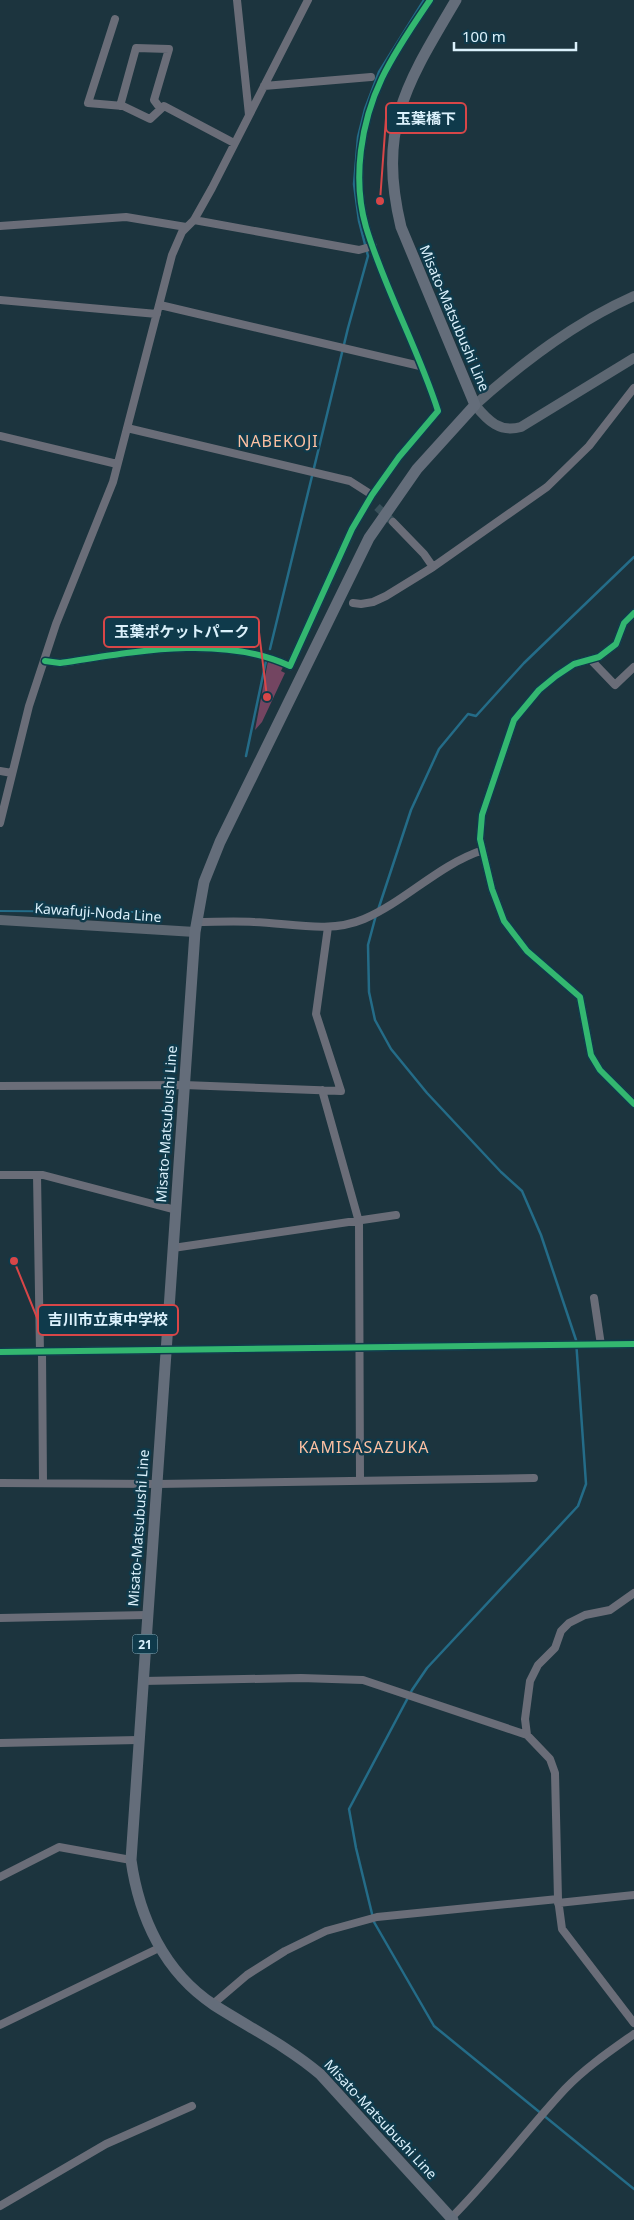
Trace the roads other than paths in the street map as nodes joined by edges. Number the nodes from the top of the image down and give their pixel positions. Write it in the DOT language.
graph roads {
  1 [pos="237,0"];
  2 [pos="308,0"];
  3 [pos="430,0"];
  4 [pos="456,0"];
  5 [pos="115,20"];
  6 [pos="371,77"];
  7 [pos="264,86"];
  8 [pos="120,106"];
  9 [pos="160,108"];
  10 [pos="249,116"];
  11 [pos="234,143"];
  12 [pos="194,220"];
  13 [pos="0,226"];
  14 [pos="186,227"];
  15 [pos="373,246"];
  16 [pos="634,296"];
  17 [pos="0,300"];
  18 [pos="160,304"];
  19 [pos="157,314"];
  20 [pos="634,358"];
  21 [pos="420,366"];
  22 [pos="634,388"];
  23 [pos="475,405"];
  24 [pos="127,428"];
  25 [pos="0,436"];
  26 [pos="117,464"];
  27 [pos="371,497"];
  28 [pos="377,507"];
  29 [pos="393,522"];
  30 [pos="433,568"];
  31 [pos="353,603"];
  32 [pos="634,613"];
  33 [pos="590,660"];
  34 [pos="45,661"];
  35 [pos="634,667"];
  36 [pos="0,771"];
  37 [pos="12,773"];
  38 [pos="0,823"];
  39 [pos="483,850"];
  40 [pos="0,920"];
  41 [pos="195,927"];
  42 [pos="328,927"];
  43 [pos="184,1085"];
  44 [pos="0,1086"];
  45 [pos="322,1090"];
  46 [pos="634,1104"];
  47 [pos="0,1175"];
  48 [pos="37,1175"];
  49 [pos="176,1210"];
  50 [pos="396,1216"];
  51 [pos="359,1222"];
  52 [pos="173,1248"];
  53 [pos="594,1298"];
  54 [pos="634,1344"];
  55 [pos="601,1345"];
  56 [pos="360,1348"];
  57 [pos="166,1350"];
  58 [pos="0,1352"];
  59 [pos="41,1352"];
  60 [pos="534,1478"];
  61 [pos="360,1479"];
  62 [pos="0,1484"];
  63 [pos="43,1484"];
  64 [pos="157,1484"];
  65 [pos="633,1596"];
  66 [pos="147,1615"];
  67 [pos="0,1618"];
  68 [pos="143,1681"];
  69 [pos="527,1735"];
  70 [pos="138,1740"];
  71 [pos="0,1743"];
  72 [pos="131,1860"];
  73 [pos="0,1877"];
  74 [pos="634,1896"];
  75 [pos="558,1901"];
  76 [pos="159,1948"];
  77 [pos="213,2004"];
  78 [pos="634,2023"];
  79 [pos="0,2025"];
  80 [pos="634,2034"];
  81 [pos="192,2106"];
  82 [pos="0,2206"];
  83 [pos="452,2219"];
  1 -- 10 [label="street"];
  2 -- 7 [label="street"];
  3 -- 15 [label="street"];
  4 -- 23 [label="main road, Misato-Matsubushi Line"];
  5 -- 8 [label="street"];
  6 -- 7 [label="street"];
  7 -- 10 [label="street"];
  8 -- 9 [label="street"];
  8 -- 9 [label="street"];
  9 -- 11 [label="street"];
  10 -- 11 [label="street"];
  11 -- 12 [label="street"];
  12 -- 14 [label="street"];
  12 -- 15 [label="street"];
  13 -- 14 [label="street"];
  14 -- 18 [label="street"];
  15 -- 21 [label="street"];
  16 -- 23 [label="main road"];
  17 -- 19 [label="street"];
  18 -- 19 [label="street"];
  18 -- 21 [label="street"];
  19 -- 24 [label="street"];
  20 -- 23 [label="main road"];
  21 -- 27 [label="street"];
  22 -- 30 [label="street"];
  23 -- 41 [label="main road, Misato-Matsubushi Line / 21"];
  24 -- 26 [label="street"];
  24 -- 27 [label="street"];
  25 -- 26 [label="street"];
  26 -- 34 [label="street"];
  27 -- 28 [label="street"];
  27 -- 34 [label="street"];
  29 -- 30 [label="street"];
  30 -- 31 [label="street"];
  32 -- 33 [label="street"];
  33 -- 35 [label="street"];
  33 -- 39 [label="street"];
  34 -- 37 [label="street"];
  36 -- 37 [label="street"];
  37 -- 38 [label="street"];
  39 -- 42 [label="street"];
  39 -- 46 [label="street"];
  40 -- 41 [label="main road, Kawafuji-Noda Line"];
  41 -- 42 [label="street"];
  41 -- 43 [label="main road, Misato-Matsubushi Line / 21"];
  42 -- 45 [label="street"];
  43 -- 44 [label="street"];
  43 -- 45 [label="street"];
  43 -- 49 [label="main road, Misato-Matsubushi Line / 21"];
  45 -- 51 [label="street"];
  47 -- 48 [label="street"];
  48 -- 49 [label="street"];
  48 -- 59 [label="street"];
  49 -- 52 [label="main road, Misato-Matsubushi Line / 21"];
  50 -- 51 [label="street"];
  51 -- 52 [label="street"];
  51 -- 56 [label="street"];
  52 -- 57 [label="main road, Misato-Matsubushi Line / 21"];
  53 -- 55 [label="street"];
  54 -- 55 [label="street"];
  55 -- 56 [label="street"];
  56 -- 57 [label="street"];
  56 -- 61 [label="street"];
  57 -- 59 [label="street"];
  57 -- 64 [label="main road, Misato-Matsubushi Line / 21"];
  58 -- 59 [label="street"];
  59 -- 63 [label="street"];
  60 -- 61 [label="street"];
  61 -- 64 [label="street"];
  62 -- 63 [label="street"];
  63 -- 64 [label="street"];
  64 -- 66 [label="main road, Misato-Matsubushi Line / 21"];
  65 -- 69 [label="street"];
  66 -- 67 [label="street"];
  66 -- 68 [label="main road, Misato-Matsubushi Line / 21"];
  68 -- 69 [label="street"];
  68 -- 70 [label="main road, Misato-Matsubushi Line / 21"];
  69 -- 75 [label="street"];
  70 -- 71 [label="street"];
  70 -- 72 [label="main road, Misato-Matsubushi Line / 21"];
  72 -- 73 [label="street"];
  72 -- 76 [label="main road, Misato-Matsubushi Line / 21"];
  74 -- 75 [label="street"];
  75 -- 77 [label="street"];
  75 -- 78 [label="street"];
  76 -- 77 [label="main road, Misato-Matsubushi Line / 21"];
  76 -- 79 [label="street"];
  77 -- 83 [label="main road, Misato-Matsubushi Line / 21"];
  80 -- 83 [label="street"];
  81 -- 82 [label="street"];
}
